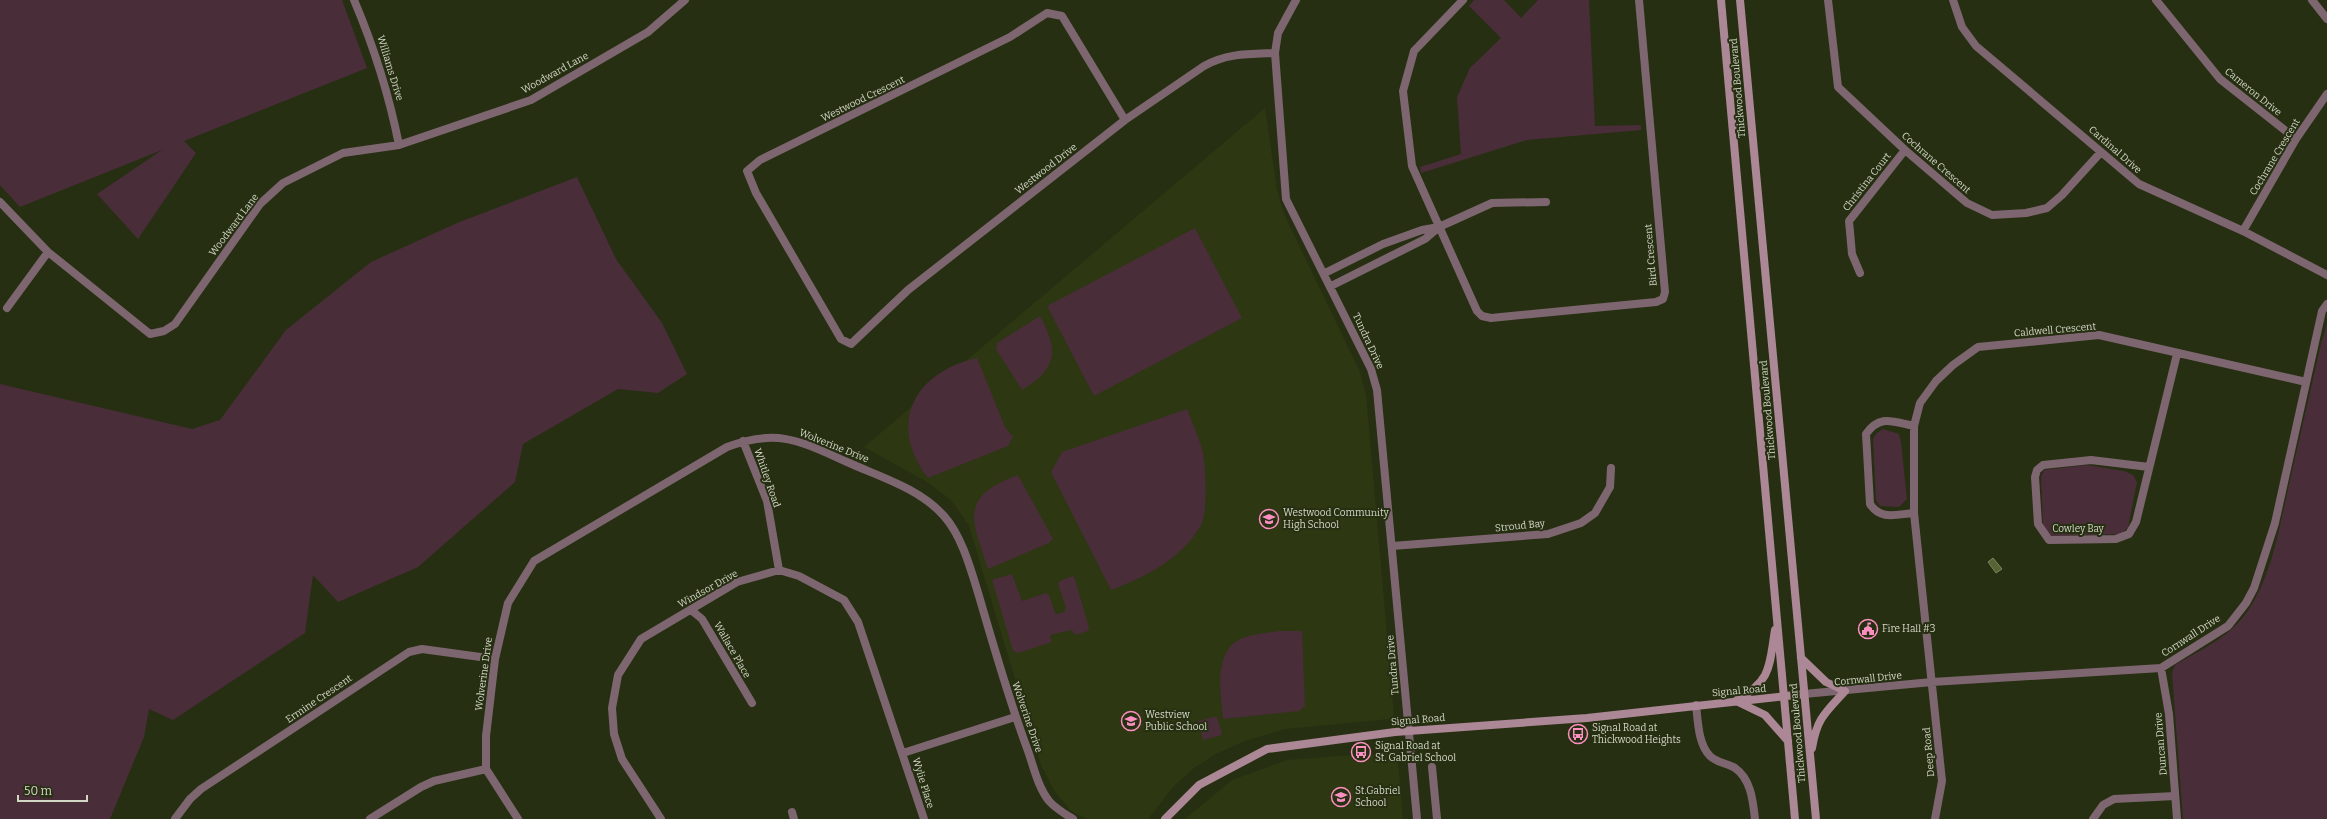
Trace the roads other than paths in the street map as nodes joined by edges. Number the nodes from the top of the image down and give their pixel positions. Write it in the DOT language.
graph roads {
  1 [pos="354,0"];
  2 [pos="685,0"];
  3 [pos="1296,0"];
  4 [pos="1463,0"];
  5 [pos="1639,0"];
  6 [pos="1721,0"];
  7 [pos="1740,0"];
  8 [pos="1828,0"];
  9 [pos="1953,0"];
  10 [pos="2156,0"];
  11 [pos="2312,0"];
  12 [pos="2327,19"];
  13 [pos="1275,53"];
  14 [pos="2327,94"];
  15 [pos="1125,120"];
  16 [pos="2296,139"];
  17 [pos="399,145"];
  18 [pos="1905,150"];
  19 [pos="2101,152"];
  20 [pos="0,202"];
  21 [pos="1546,202"];
  22 [pos="1439,227"];
  23 [pos="2243,231"];
  24 [pos="1383,244"];
  25 [pos="48,252"];
  26 [pos="1389,257"];
  27 [pos="1325,273"];
  28 [pos="1860,273"];
  29 [pos="2327,275"];
  30 [pos="1331,286"];
  31 [pos="2327,304"];
  32 [pos="7,308"];
  33 [pos="851,344"];
  34 [pos="2177,354"];
  35 [pos="2306,382"];
  36 [pos="1914,426"];
  37 [pos="744,441"];
  38 [pos="2149,467"];
  39 [pos="1611,468"];
  40 [pos="1914,513"];
  41 [pos="1392,546"];
  42 [pos="779,570"];
  43 [pos="691,610"];
  44 [pos="1777,620"];
  45 [pos="1801,658"];
  46 [pos="495,659"];
  47 [pos="2161,668"];
  48 [pos="1932,682"];
  49 [pos="1845,691"];
  50 [pos="1804,694"];
  51 [pos="1784,696"];
  52 [pos="1735,700"];
  53 [pos="752,703"];
  54 [pos="1696,705"];
  55 [pos="1015,717"];
  56 [pos="1409,731"];
  57 [pos="1788,742"];
  58 [pos="903,753"];
  59 [pos="1811,761"];
  60 [pos="1432,767"];
  61 [pos="486,769"];
  62 [pos="2176,796"];
  63 [pos="175,819"];
  64 [pos="370,819"];
  65 [pos="518,819"];
  66 [pos="661,819"];
  67 [pos="924,819"];
  68 [pos="1073,819"];
  69 [pos="1165,819"];
  70 [pos="1417,819"];
  71 [pos="1437,819"];
  72 [pos="1755,819"];
  73 [pos="1795,819"];
  74 [pos="1816,819"];
  75 [pos="1936,819"];
  76 [pos="2093,819"];
  77 [pos="2177,819"];
  1 -- 17 [label="street, Williams Drive"];
  2 -- 17 [label="street, Woodward Lane"];
  3 -- 13 [label="street, Tundra Drive"];
  4 -- 22 [label="street, Bird Crescent"];
  5 -- 22 [label="street, Bird Crescent"];
  6 -- 44 [label="main road, Thickwood Boulevard"];
  7 -- 45 [label="main road, Thickwood Boulevard"];
  8 -- 18 [label="street, Cochrane Crescent"];
  9 -- 19 [label="street, Cardinal Drive"];
  10 -- 16 [label="street, Cameron Drive"];
  11 -- 12 [label="street"];
  13 -- 15 [label="street, Westwood Drive"];
  13 -- 27 [label="street, Tundra Drive"];
  14 -- 16 [label="street, Cochrane Crescent"];
  15 -- 33 [label="street, Westwood Drive"];
  15 -- 33 [label="street, Westwood Crescent"];
  16 -- 23 [label="street, Cochrane Crescent"];
  17 -- 25 [label="street, Woodward Lane"];
  18 -- 19 [label="street, Cochrane Crescent"];
  18 -- 28 [label="street, Christina Court"];
  19 -- 23 [label="street, Cardinal Drive"];
  20 -- 25 [label="street, Woodward Lane"];
  21 -- 22 [label="street"];
  22 -- 24 [label="street"];
  22 -- 26 [label="street"];
  23 -- 29 [label="street, Cardinal Drive"];
  24 -- 26 [label="street"];
  24 -- 27 [label="street"];
  25 -- 32 [label="street"];
  26 -- 30 [label="street"];
  27 -- 30 [label="street, Tundra Drive"];
  30 -- 41 [label="street, Tundra Drive"];
  31 -- 35 [label="street, Cornwall Drive"];
  34 -- 35 [label="street, Caldwell Crescent"];
  34 -- 36 [label="street, Caldwell Crescent"];
  34 -- 38 [label="street, Cowley Bay"];
  35 -- 47 [label="street, Cornwall Drive"];
  36 -- 40 [label="street, Caldwell Crescent"];
  36 -- 40 [label="street"];
  37 -- 42 [label="street, Whitley Road"];
  37 -- 46 [label="street, Wolverine Drive"];
  37 -- 55 [label="street, Wolverine Drive"];
  38 -- 38 [label="street, Cowley Bay"];
  39 -- 41 [label="street, Stroud Bay"];
  40 -- 48 [label="street, Caldwell Crescent"];
  41 -- 56 [label="street, Tundra Drive"];
  42 -- 43 [label="street, Windsor Drive"];
  42 -- 58 [label="street"];
  43 -- 53 [label="street, Wallace Place"];
  43 -- 66 [label="street, Windsor Drive"];
  44 -- 51 [label="main road, Thickwood Boulevard"];
  44 -- 52 [label="main road"];
  45 -- 49 [label="main road"];
  45 -- 50 [label="main road, Thickwood Boulevard"];
  46 -- 61 [label="street, Wolverine Drive"];
  46 -- 63 [label="street, Ermine Crescent"];
  47 -- 48 [label="street, Cornwall Drive"];
  47 -- 62 [label="street, Duncan Drive"];
  48 -- 49 [label="street, Cornwall Drive"];
  48 -- 75 [label="street, Deep Road"];
  49 -- 50 [label="street, Cornwall Drive"];
  49 -- 59 [label="main road"];
  50 -- 51 [label="main road, Signal Road"];
  50 -- 59 [label="main road, Thickwood Boulevard"];
  51 -- 52 [label="main road, Signal Road"];
  51 -- 57 [label="main road, Thickwood Boulevard"];
  52 -- 54 [label="main road, Signal Road"];
  52 -- 57 [label="main road"];
  54 -- 56 [label="main road, Signal Road"];
  54 -- 72 [label="street"];
  55 -- 58 [label="street"];
  55 -- 68 [label="street, Wolverine Drive"];
  56 -- 69 [label="main road, Signal Road"];
  56 -- 70 [label="street, Tundra Drive"];
  57 -- 73 [label="main road, Thickwood Boulevard"];
  58 -- 67 [label="street, Wylie Place"];
  59 -- 74 [label="main road, Thickwood Boulevard"];
  60 -- 71 [label="street"];
  61 -- 64 [label="street"];
  61 -- 65 [label="street"];
  62 -- 76 [label="street"];
  62 -- 77 [label="street, Duncan Drive"];
}
